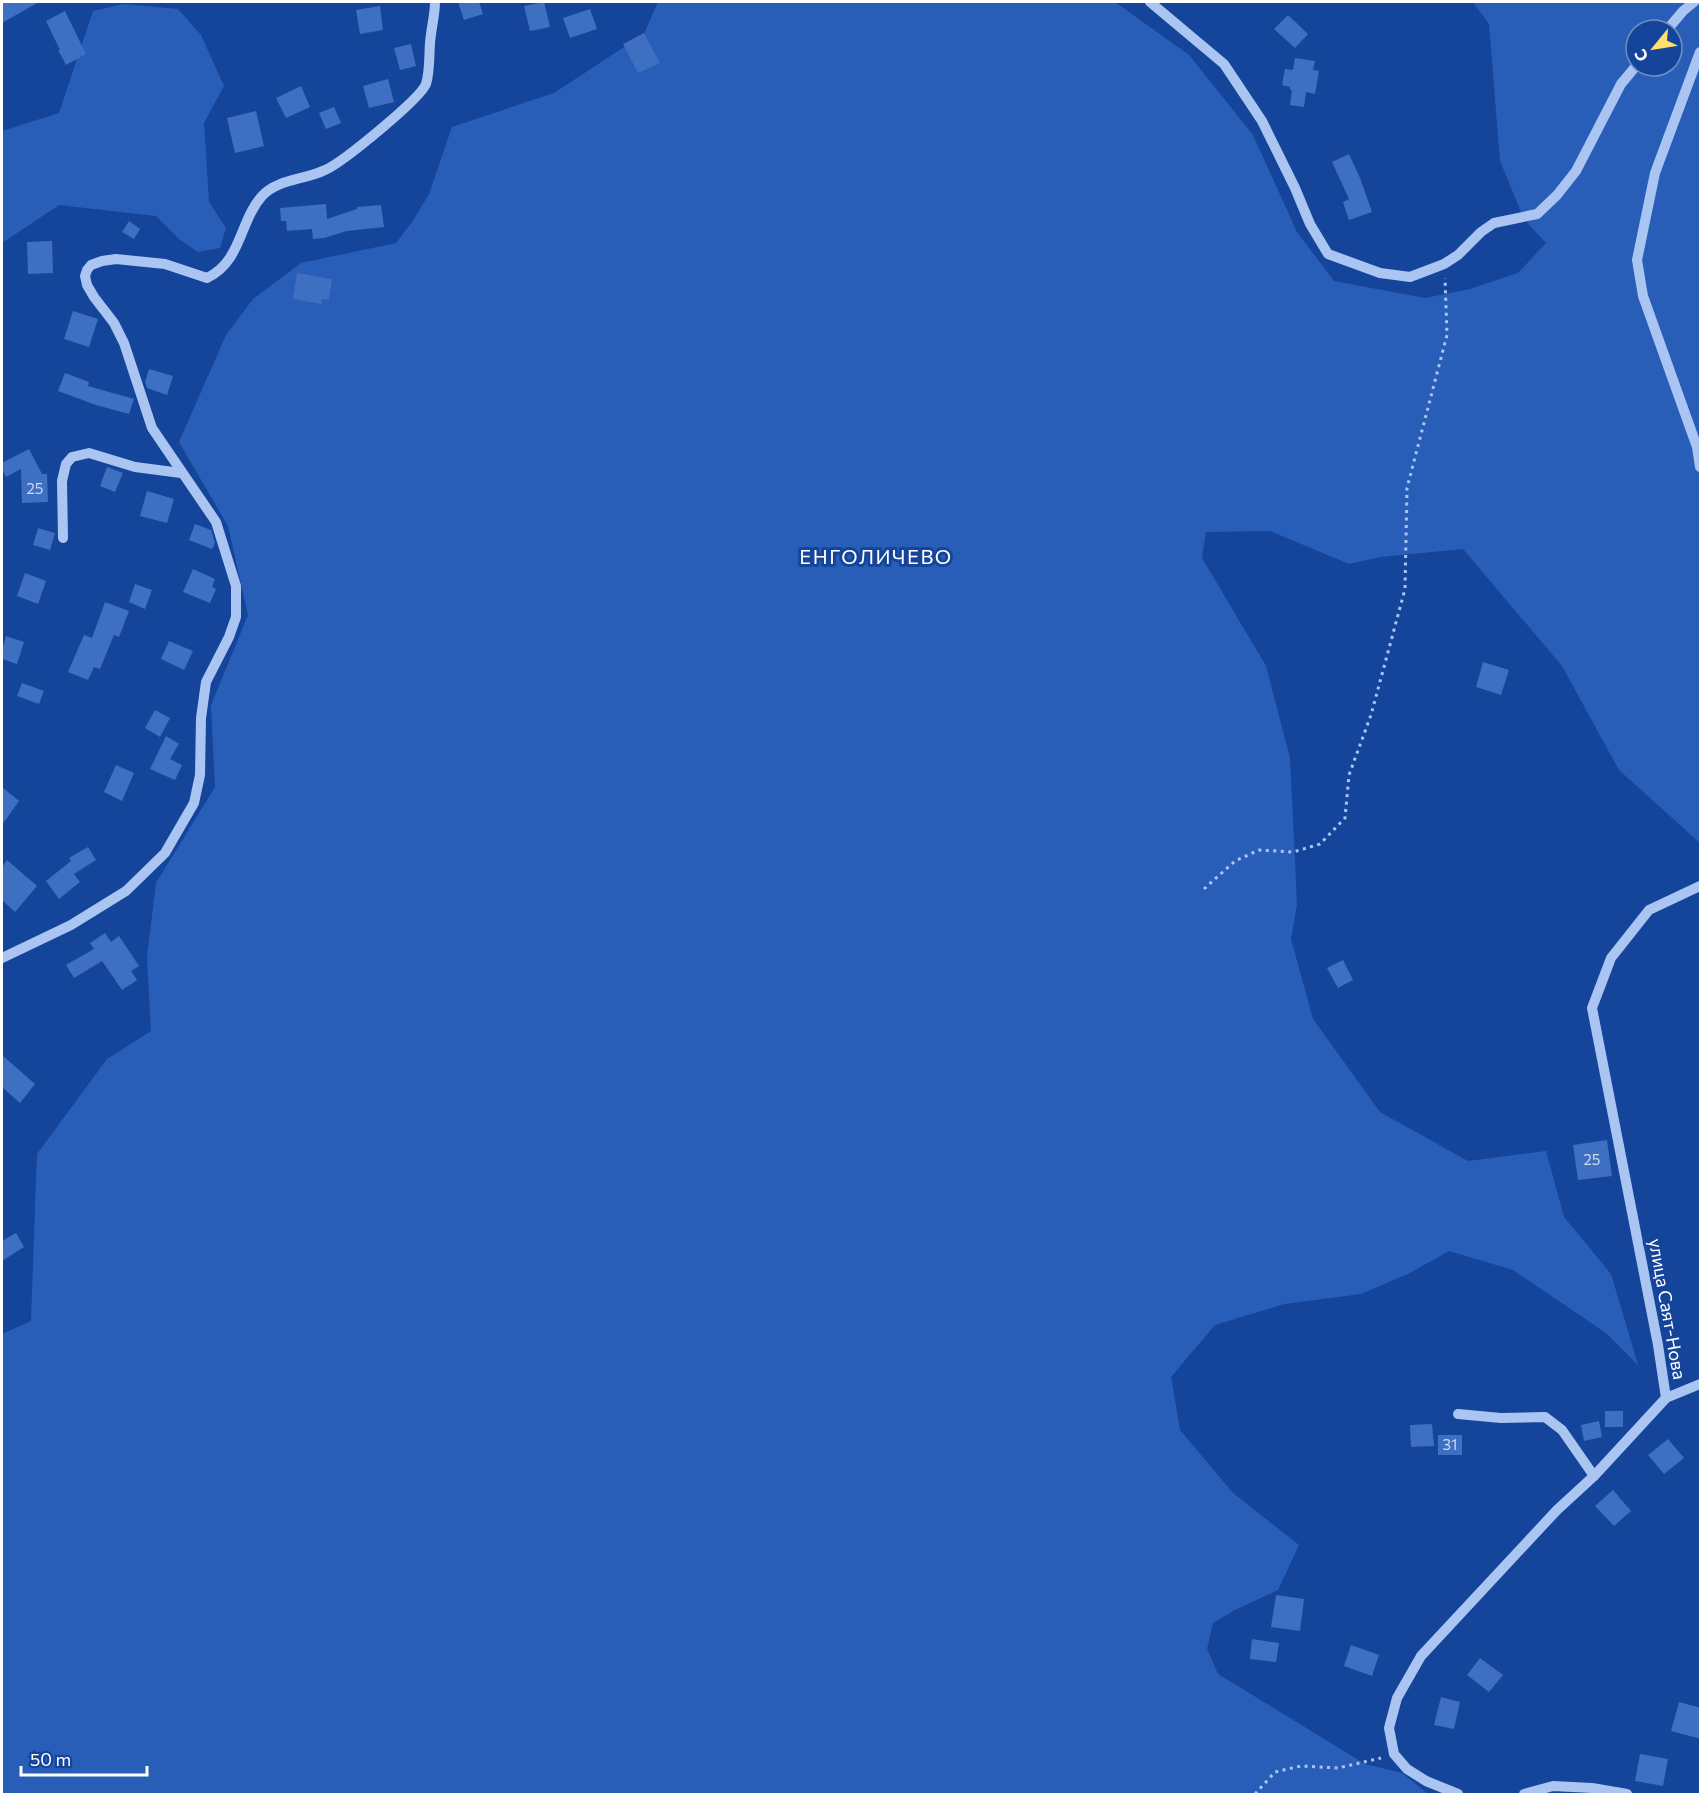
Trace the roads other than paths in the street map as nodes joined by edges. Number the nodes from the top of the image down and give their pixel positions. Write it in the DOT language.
graph roads {
  1 [pos="435,2"];
  2 [pos="1150,2"];
  3 [pos="1694,2"];
  4 [pos="1677,18"];
  5 [pos="1701,51"];
  6 [pos="1626,78"];
  7 [pos="1701,467"];
  8 [pos="181,473"];
  9 [pos="63,538"];
  10 [pos="1701,886"];
  11 [pos="2,958"];
  12 [pos="1701,1384"];
  13 [pos="1666,1398"];
  14 [pos="1458,1414"];
  15 [pos="1594,1476"];
  16 [pos="1458,1794"];
  17 [pos="1524,1794"];
  18 [pos="1628,1794"];
  1 -- 8 [label="street"];
  2 -- 6 [label="street"];
  3 -- 4 [label="street"];
  5 -- 7 [label="street"];
  8 -- 9 [label="street"];
  8 -- 11 [label="street"];
  10 -- 13 [label="street, улица Саят-Нова"];
  12 -- 13 [label="street"];
  13 -- 15 [label="street, улица Саят-Нова"];
  14 -- 15 [label="street"];
  15 -- 16 [label="street, улица Саят-Нова"];
  17 -- 18 [label="street"];
}
